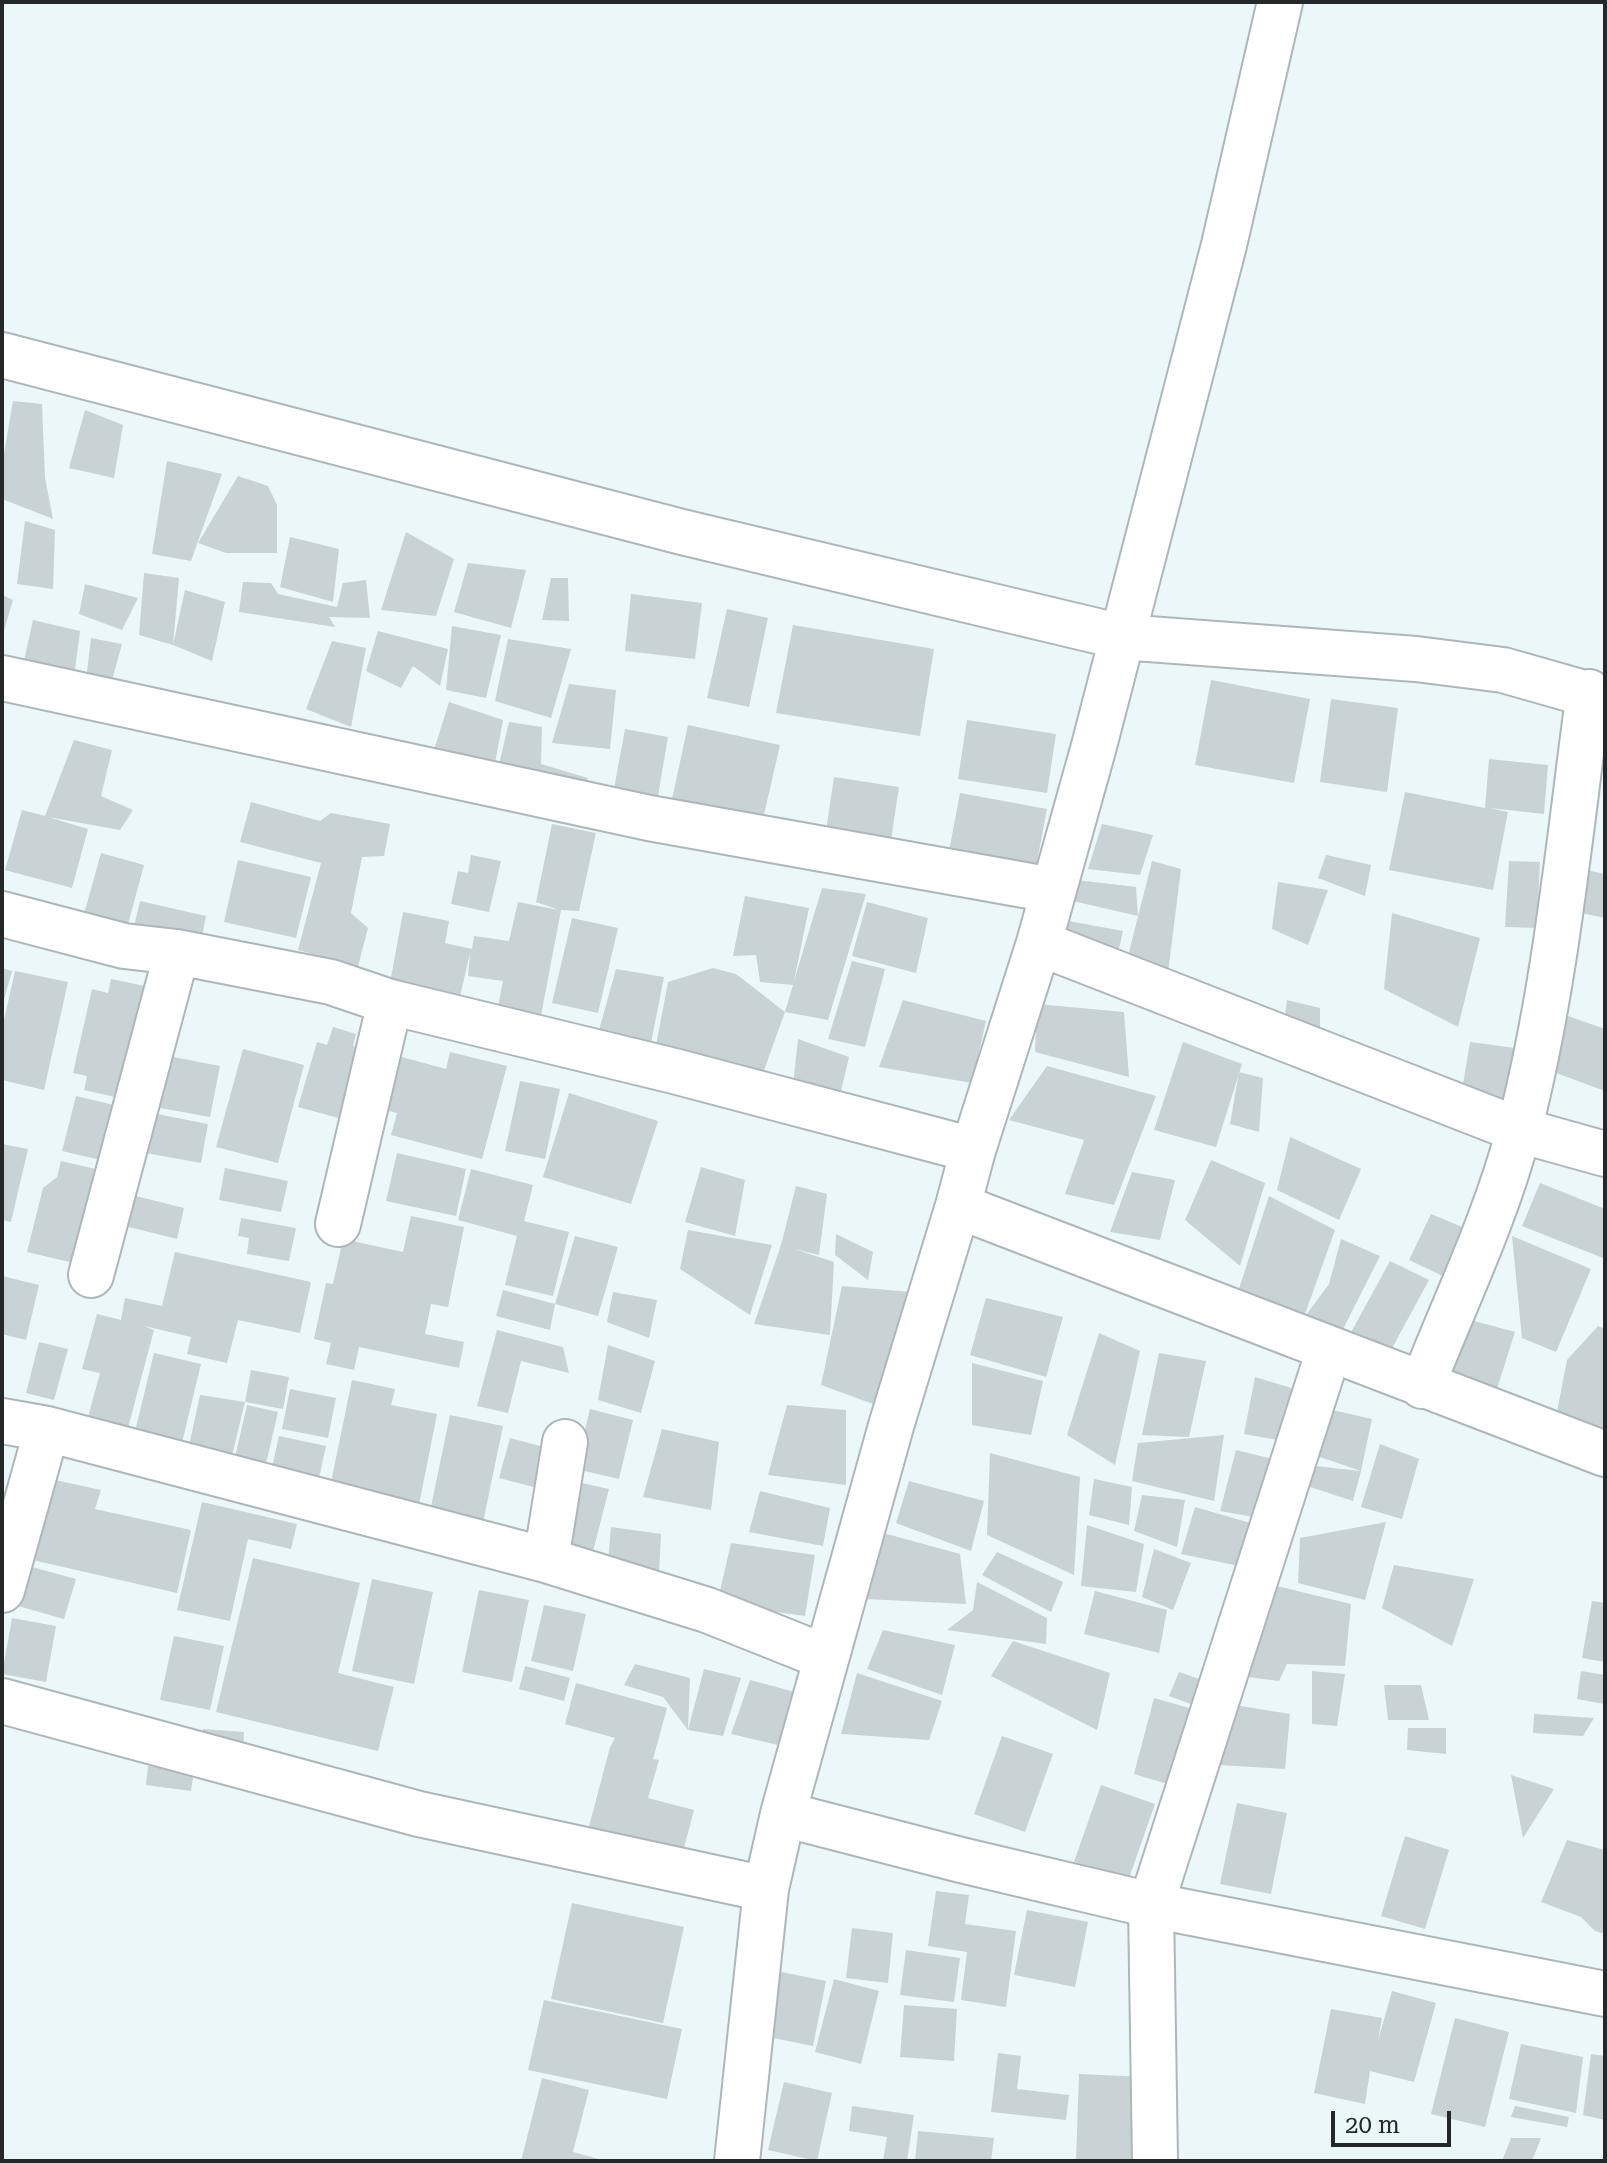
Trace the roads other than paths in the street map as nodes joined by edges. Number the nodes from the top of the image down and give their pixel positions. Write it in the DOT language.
graph roads {
  1 [pos="1280,2"];
  2 [pos="2,355"];
  3 [pos="1122,637"];
  4 [pos="2,678"];
  5 [pos="1597,696"];
  6 [pos="1052,890"];
  7 [pos="2,914"];
  8 [pos="1039,943"];
  9 [pos="177,952"];
  10 [pos="390,1002"];
  11 [pos="1519,1130"];
  12 [pos="973,1150"];
  13 [pos="1605,1154"];
  14 [pos="958,1206"];
  15 [pos="338,1224"];
  16 [pos="91,1275"];
  17 [pos="1329,1350"];
  18 [pos="1422,1386"];
  19 [pos="2,1421"];
  20 [pos="47,1429"];
  21 [pos="565,1442"];
  22 [pos="1605,1454"];
  23 [pos="546,1560"];
  24 [pos="2,1590"];
  25 [pos="825,1657"];
  26 [pos="2,1701"];
  27 [pos="783,1814"];
  28 [pos="766,1889"];
  29 [pos="1151,1905"];
  30 [pos="1605,1994"];
  31 [pos="737,2161"];
  32 [pos="1155,2161"];
  1 -- 3 [label="street"];
  2 -- 3 [label="street"];
  3 -- 5 [label="street"];
  3 -- 6 [label="street"];
  4 -- 6 [label="street"];
  5 -- 11 [label="street"];
  6 -- 8 [label="street"];
  7 -- 9 [label="street"];
  8 -- 11 [label="street"];
  8 -- 12 [label="street"];
  9 -- 10 [label="street"];
  9 -- 16 [label="street"];
  10 -- 12 [label="street"];
  10 -- 15 [label="street"];
  11 -- 13 [label="street"];
  11 -- 18 [label="street"];
  12 -- 14 [label="street"];
  14 -- 17 [label="street"];
  14 -- 25 [label="street"];
  17 -- 18 [label="street"];
  17 -- 29 [label="street"];
  18 -- 22 [label="street"];
  19 -- 20 [label="street"];
  20 -- 23 [label="street"];
  20 -- 24 [label="street"];
  21 -- 23 [label="street"];
  23 -- 25 [label="street"];
  25 -- 27 [label="street"];
  26 -- 28 [label="street"];
  27 -- 28 [label="street"];
  27 -- 29 [label="street"];
  28 -- 31 [label="street"];
  29 -- 30 [label="street"];
  29 -- 32 [label="street"];
}
